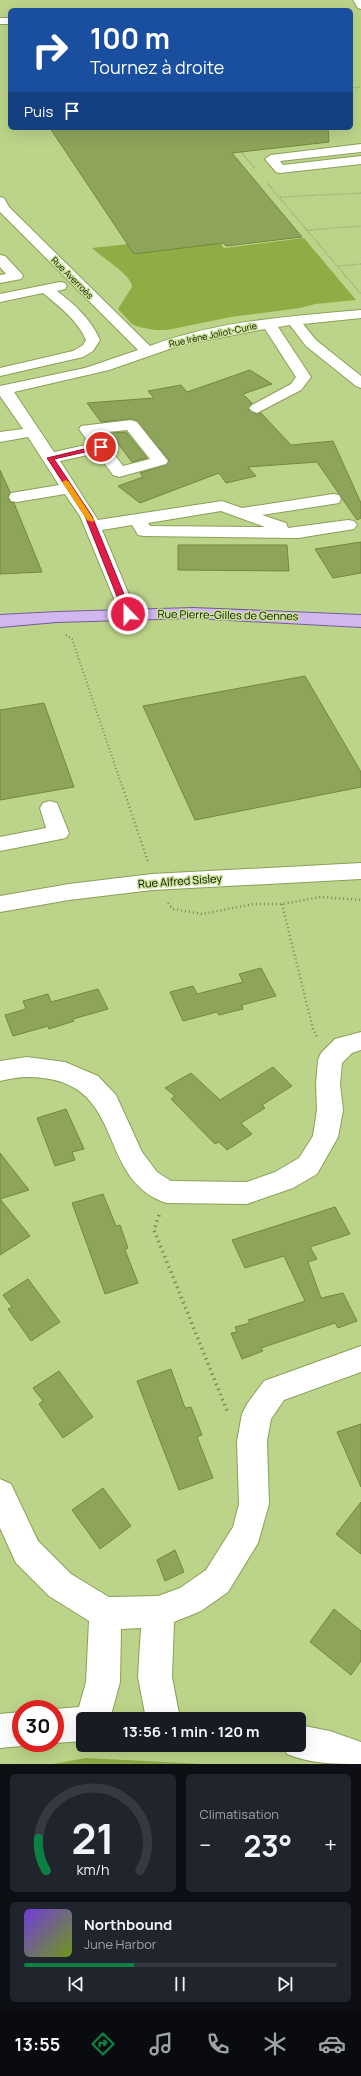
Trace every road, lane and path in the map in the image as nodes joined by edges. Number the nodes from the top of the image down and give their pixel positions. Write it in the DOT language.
graph roads {
  1 [pos="358,0"];
  2 [pos="361,6"];
  3 [pos="361,148"];
  4 [pos="241,152"];
  5 [pos="361,160"];
  6 [pos="259,174"];
  7 [pos="264,180"];
  8 [pos="361,193"];
  9 [pos="279,197"];
  10 [pos="0,201"];
  11 [pos="361,226"];
  12 [pos="306,230"];
  13 [pos="1,261"];
  14 [pos="361,264"];
  15 [pos="337,266"];
  16 [pos="0,279"];
  17 [pos="77,282"];
  18 [pos="46,289"];
  19 [pos="361,294"];
  20 [pos="0,298"];
  21 [pos="361,314"];
  22 [pos="293,320"];
  23 [pos="269,324"];
  24 [pos="148,352"];
  25 [pos="0,372"];
  26 [pos="361,384"];
  27 [pos="2,391"];
  28 [pos="257,408"];
  29 [pos="33,432"];
  30 [pos="0,437"];
  31 [pos="101,447"];
  32 [pos="50,458"];
  33 [pos="70,488"];
  34 [pos="17,497"];
  35 [pos="333,498"];
  36 [pos="241,513"];
  37 [pos="138,519"];
  38 [pos="348,525"];
  39 [pos="93,526"];
  40 [pos="298,533"];
  41 [pos="128,614"];
  42 [pos="0,621"];
  43 [pos="361,621"];
  44 [pos="60,632"];
  45 [pos="50,808"];
  46 [pos="0,844"];
  47 [pos="361,871"];
  48 [pos="151,876"];
  49 [pos="361,900"];
  50 [pos="0,904"];
  51 [pos="282,904"];
  52 [pos="361,1041"];
  53 [pos="330,1060"];
  54 [pos="0,1071"];
  55 [pos="166,1192"];
  56 [pos="361,1360"];
  57 [pos="252,1441"];
  58 [pos="0,1494"];
  59 [pos="158,1612"];
  60 [pos="105,1613"];
  61 [pos="95,1712"];
  62 [pos="162,1712"];
  63 [pos="76,1724"];
  64 [pos="64,1725"];
  65 [pos="12,1730"];
  66 [pos="0,1731"];
  67 [pos="306,1743"];
  68 [pos="361,1759"];
  1 -- 2 [label="street"];
  3 -- 5 [label="street"];
  4 -- 6 [label="path"];
  7 -- 9 [label="path"];
  8 -- 9 [label="path"];
  9 -- 12 [label="path"];
  10 -- 17 [label="street, Rue Averroès"];
  11 -- 12 [label="path"];
  12 -- 15 [label="path"];
  13 -- 16 [label="street"];
  14 -- 15 [label="path"];
  15 -- 19 [label="path"];
  17 -- 18 [label="street"];
  17 -- 24 [label="street, Rue Averroès"];
  18 -- 20 [label="street"];
  18 -- 25 [label="street"];
  21 -- 22 [label="street, Rue Irène Joliot-Curie"];
  22 -- 23 [label="street, Rue Irène Joliot-Curie"];
  22 -- 26 [label="street"];
  23 -- 24 [label="street, Rue Irène Joliot-Curie"];
  23 -- 28 [label="street"];
  24 -- 27 [label="street, Rue Irène Joliot-Curie"];
  27 -- 29 [label="street"];
  29 -- 30 [label="street"];
  29 -- 32 [label="street"];
  31 -- 32 [label="street"];
  32 -- 33 [label="street"];
  33 -- 34 [label="street"];
  33 -- 39 [label="street"];
  35 -- 36 [label="street"];
  36 -- 37 [label="street"];
  36 -- 40 [label="street"];
  37 -- 39 [label="street"];
  37 -- 40 [label="street"];
  38 -- 40 [label="street"];
  39 -- 41 [label="street"];
  41 -- 42 [label="main road, Rue Pierre-Gilles de Gennes"];
  41 -- 43 [label="main road, Rue Pierre-Gilles de Gennes"];
  44 -- 48 [label="path"];
  45 -- 46 [label="street"];
  47 -- 48 [label="street, Rue Alfred Sisley"];
  48 -- 50 [label="street, Rue Alfred Sisley"];
  48 -- 51 [label="path"];
  49 -- 51 [label="path"];
  51 -- 53 [label="path"];
  52 -- 53 [label="street"];
  53 -- 55 [label="street"];
  54 -- 55 [label="street"];
  55 -- 57 [label="path"];
  56 -- 57 [label="street"];
  57 -- 59 [label="street"];
  58 -- 60 [label="street"];
  59 -- 60 [label="street"];
  59 -- 62 [label="street"];
  60 -- 61 [label="street"];
  63 -- 64 [label="street"];
  65 -- 66 [label="street"];
  67 -- 68 [label="street"];
}
